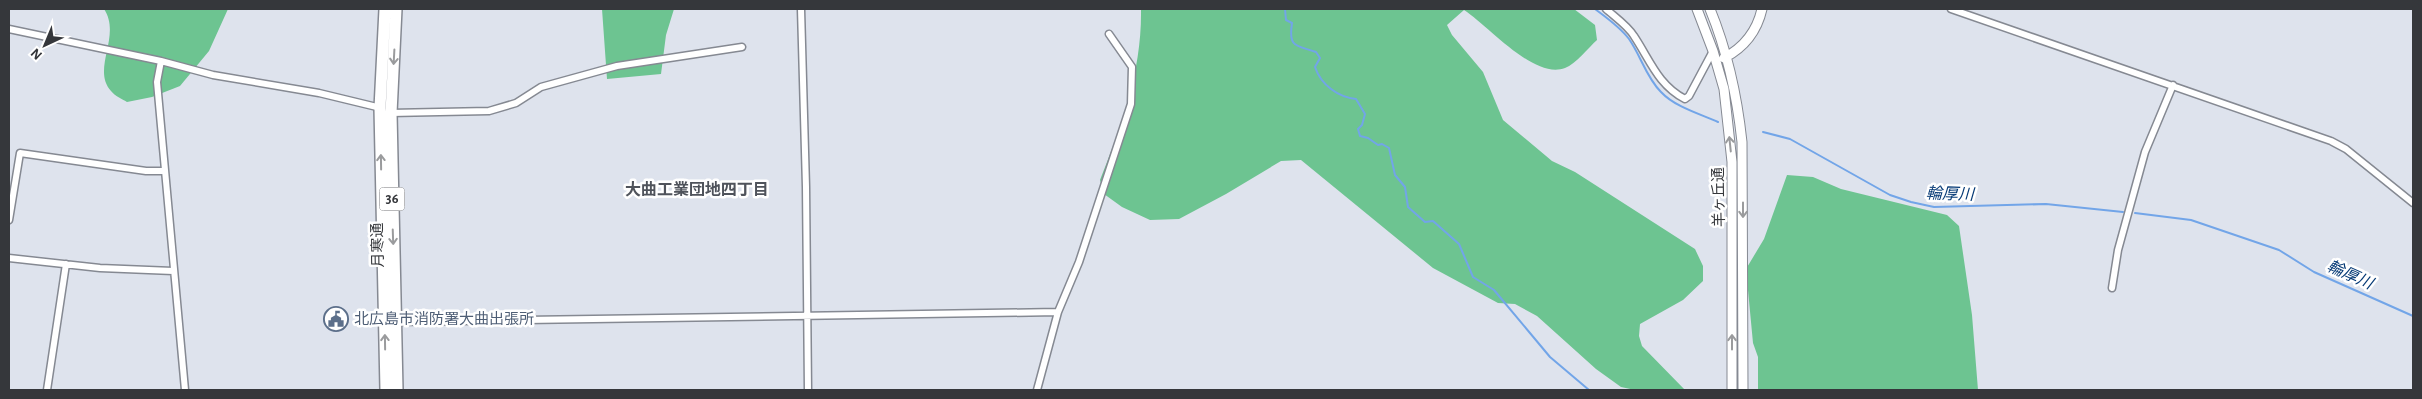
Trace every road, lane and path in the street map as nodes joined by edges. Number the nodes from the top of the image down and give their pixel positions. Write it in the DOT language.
graph roads {
  1 [pos="385,9"];
  2 [pos="396,9"];
  3 [pos="801,9"];
  4 [pos="1606,9"];
  5 [pos="1697,9"];
  6 [pos="1710,9"];
  7 [pos="1762,9"];
  8 [pos="1951,9"];
  9 [pos="9,29"];
  10 [pos="1109,34"];
  11 [pos="742,47"];
  12 [pos="1713,50"];
  13 [pos="1728,56"];
  14 [pos="161,61"];
  15 [pos="1716,62"];
  16 [pos="2173,85"];
  17 [pos="380,108"];
  18 [pos="391,113"];
  19 [pos="165,171"];
  20 [pos="2413,203"];
  21 [pos="9,220"];
  22 [pos="9,258"];
  23 [pos="66,264"];
  24 [pos="173,271"];
  25 [pos="2112,288"];
  26 [pos="1058,312"];
  27 [pos="808,315"];
  28 [pos="390,322"];
  29 [pos="47,390"];
  30 [pos="185,390"];
  31 [pos="386,390"];
  32 [pos="397,390"];
  33 [pos="808,390"];
  34 [pos="1037,390"];
  35 [pos="1732,390"];
  36 [pos="1743,390"];
  1 -- 17 [label="highway, 月寒通 / 36"];
  2 -- 18 [label="highway, 月寒通 / 36, one-way"];
  3 -- 27 [label="street"];
  4 -- 12 [label="street"];
  5 -- 12 [label="main road, 羊ヶ丘通"];
  6 -- 13 [label="main road, 羊ヶ丘通"];
  7 -- 13 [label="main road"];
  8 -- 16 [label="street"];
  9 -- 14 [label="street"];
  10 -- 26 [label="street"];
  11 -- 18 [label="street"];
  12 -- 15 [label="main road, 羊ヶ丘通"];
  13 -- 15 [label="main road"];
  13 -- 36 [label="main road, 羊ヶ丘通, one-way"];
  14 -- 17 [label="street"];
  14 -- 19 [label="street"];
  35 -- 15 [label="main road, 羊ヶ丘通, one-way"];
  16 -- 20 [label="street"];
  16 -- 25 [label="street"];
  17 -- 18 [label="street"];
  28 -- 17 [label="highway, 月寒通 / 36, one-way"];
  18 -- 28 [label="highway, 月寒通 / 36, one-way"];
  19 -- 21 [label="street"];
  19 -- 24 [label="street"];
  22 -- 23 [label="street"];
  23 -- 24 [label="street"];
  23 -- 29 [label="street"];
  24 -- 30 [label="street"];
  26 -- 27 [label="street"];
  26 -- 34 [label="street"];
  27 -- 28 [label="street"];
  27 -- 33 [label="street"];
  31 -- 28 [label="highway, 月寒通 / 36, one-way"];
  28 -- 32 [label="highway, 月寒通 / 36"];
}
